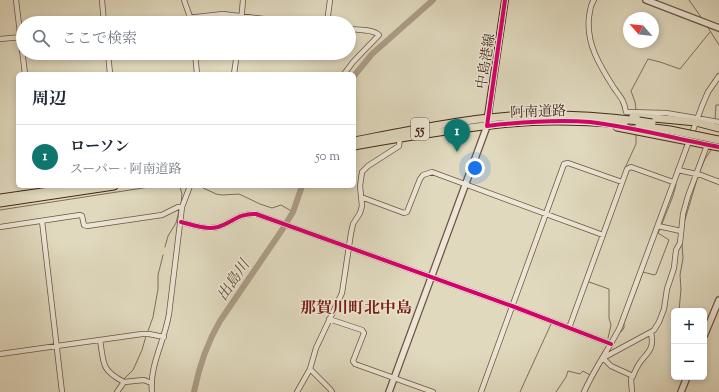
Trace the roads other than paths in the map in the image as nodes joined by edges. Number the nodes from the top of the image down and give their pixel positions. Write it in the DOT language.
graph roads {
  1 [pos="16,0"];
  2 [pos="102,0"];
  3 [pos="184,0"];
  4 [pos="243,0"];
  5 [pos="330,0"];
  6 [pos="505,0"];
  7 [pos="594,0"];
  8 [pos="646,0"];
  9 [pos="19,16"];
  10 [pos="103,16"];
  11 [pos="192,16"];
  12 [pos="202,16"];
  13 [pos="235,16"];
  14 [pos="241,16"];
  15 [pos="328,16"];
  16 [pos="719,28"];
  17 [pos="356,30"];
  18 [pos="16,38"];
  19 [pos="0,40"];
  20 [pos="356,59"];
  21 [pos="24,60"];
  22 [pos="109,60"];
  23 [pos="196,60"];
  24 [pos="236,60"];
  25 [pos="355,60"];
  26 [pos="25,72"];
  27 [pos="110,72"];
  28 [pos="197,72"];
  29 [pos="234,72"];
  30 [pos="346,72"];
  31 [pos="719,76"];
  32 [pos="684,118"];
  33 [pos="590,119"];
  34 [pos="697,120"];
  35 [pos="487,122"];
  36 [pos="639,123"];
  37 [pos="717,123"];
  38 [pos="719,135"];
  39 [pos="400,138"];
  40 [pos="719,140"];
  41 [pos="356,141"];
  42 [pos="689,141"];
  43 [pos="356,146"];
  44 [pos="719,147"];
  45 [pos="706,148"];
  46 [pos="679,171"];
  47 [pos="699,174"];
  48 [pos="621,182"];
  49 [pos="673,182"];
  50 [pos="719,182"];
  51 [pos="465,185"];
  52 [pos="70,188"];
  53 [pos="101,188"];
  54 [pos="189,188"];
  55 [pos="361,197"];
  56 [pos="0,198"];
  57 [pos="0,203"];
  58 [pos="182,207"];
  59 [pos="546,214"];
  60 [pos="42,221"];
  61 [pos="181,222"];
  62 [pos="660,226"];
  63 [pos="0,227"];
  64 [pos="681,231"];
  65 [pos="602,235"];
  66 [pos="348,246"];
  67 [pos="431,277"];
  68 [pos="719,300"];
  69 [pos="512,306"];
  70 [pos="329,319"];
  71 [pos="569,328"];
  72 [pos="707,329"];
  73 [pos="651,332"];
  74 [pos="164,337"];
  75 [pos="100,340"];
  76 [pos="611,344"];
  77 [pos="56,346"];
  78 [pos="0,354"];
  79 [pos="603,358"];
  80 [pos="310,369"];
  81 [pos="633,376"];
  82 [pos="394,378"];
  83 [pos="686,380"];
  84 [pos="124,382"];
  85 [pos="151,383"];
  86 [pos="62,392"];
  87 [pos="117,392"];
  88 [pos="152,392"];
  89 [pos="297,392"];
  90 [pos="332,392"];
  91 [pos="389,392"];
  92 [pos="433,392"];
  93 [pos="481,392"];
  94 [pos="584,392"];
  95 [pos="632,392"];
  96 [pos="681,392"];
  1 -- 9 [label="street"];
  2 -- 10 [label="street"];
  3 -- 11 [label="street"];
  4 -- 14 [label="street"];
  5 -- 15 [label="street"];
  6 -- 35 [label="main road, 中島港線"];
  7 -- 32 [label="street"];
  8 -- 16 [label="street"];
  12 -- 13 [label="street"];
  17 -- 20 [label="street"];
  18 -- 19 [label="street"];
  21 -- 26 [label="street"];
  22 -- 27 [label="street"];
  23 -- 28 [label="street"];
  24 -- 29 [label="street"];
  25 -- 30 [label="street"];
  31 -- 34 [label="street"];
  32 -- 33 [label="highway, 55"];
  32 -- 34 [label="highway, 55"];
  33 -- 35 [label="highway, 阿南道路 / 55"];
  33 -- 36 [label="highway, 阿南道路 / 55"];
  33 -- 42 [label="highway, 55"];
  34 -- 37 [label="highway, 55"];
  34 -- 42 [label="street"];
  35 -- 39 [label="highway, 阿南道路 / 55"];
  35 -- 41 [label="highway, 阿南道路 / 55"];
  35 -- 51 [label="street"];
  36 -- 38 [label="highway, 阿南道路 / 55, bridge"];
  36 -- 40 [label="highway, 阿南道路 / 55, bridge"];
  39 -- 43 [label="highway, 阿南道路 / 55"];
  39 -- 55 [label="street"];
  42 -- 44 [label="highway, 55"];
  42 -- 46 [label="street"];
  45 -- 47 [label="street"];
  46 -- 47 [label="street"];
  46 -- 49 [label="street"];
  47 -- 50 [label="street"];
  47 -- 64 [label="street"];
  48 -- 49 [label="street"];
  48 -- 59 [label="street"];
  48 -- 65 [label="street"];
  49 -- 62 [label="street"];
  51 -- 55 [label="street"];
  51 -- 59 [label="street"];
  51 -- 67 [label="street"];
  52 -- 56 [label="highway"];
  53 -- 57 [label="highway"];
  54 -- 58 [label="street"];
  55 -- 66 [label="street"];
  58 -- 60 [label="street"];
  58 -- 61 [label="street"];
  59 -- 65 [label="street"];
  59 -- 69 [label="street"];
  60 -- 63 [label="street"];
  60 -- 77 [label="street"];
  61 -- 66 [label="street"];
  61 -- 74 [label="street"];
  62 -- 64 [label="street"];
  62 -- 76 [label="street"];
  64 -- 73 [label="street"];
  65 -- 71 [label="street"];
  66 -- 67 [label="street"];
  66 -- 70 [label="street"];
  67 -- 69 [label="street"];
  67 -- 82 [label="street"];
  68 -- 72 [label="street"];
  69 -- 71 [label="street"];
  69 -- 93 [label="street"];
  70 -- 80 [label="street"];
  70 -- 82 [label="street"];
  71 -- 76 [label="street"];
  73 -- 79 [label="street"];
  73 -- 81 [label="street"];
  74 -- 75 [label="street"];
  74 -- 85 [label="street"];
  75 -- 77 [label="street"];
  75 -- 84 [label="street"];
  76 -- 79 [label="street"];
  77 -- 78 [label="street"];
  77 -- 86 [label="street"];
  79 -- 81 [label="street"];
  79 -- 94 [label="street"];
  80 -- 89 [label="street"];
  80 -- 90 [label="street"];
  81 -- 95 [label="street"];
  82 -- 91 [label="street"];
  82 -- 92 [label="street"];
  83 -- 96 [label="street"];
  84 -- 85 [label="street"];
  84 -- 87 [label="street"];
  85 -- 88 [label="street"];
}
